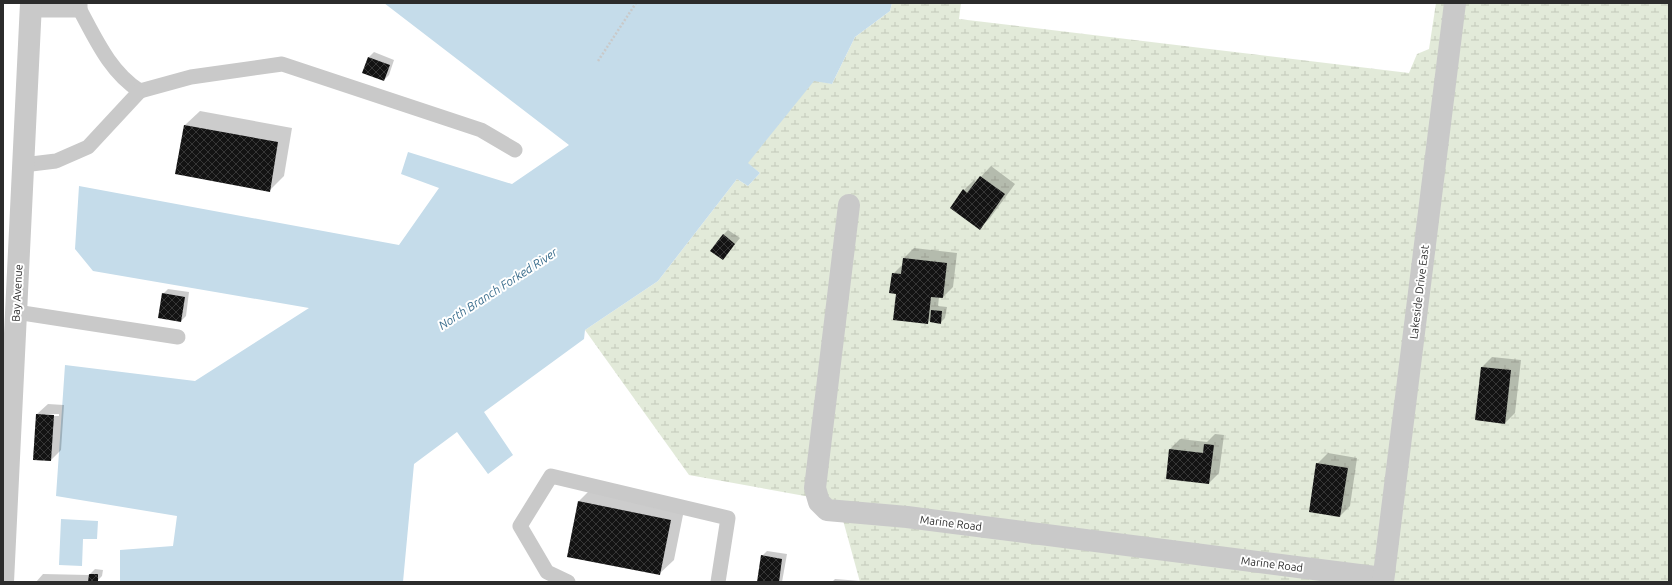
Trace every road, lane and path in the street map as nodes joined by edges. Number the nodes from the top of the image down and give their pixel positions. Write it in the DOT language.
graph roads {
  1 [pos="636,3"];
  2 [pos="1454,3"];
  3 [pos="30,6"];
  4 [pos="80,6"];
  5 [pos="598,61"];
  6 [pos="140,91"];
  7 [pos="515,150"];
  8 [pos="23,165"];
  9 [pos="849,205"];
  10 [pos="16,312"];
  11 [pos="178,337"];
  12 [pos="5,492"];
  13 [pos="1383,580"];
  14 [pos="3,582"];
  15 [pos="568,582"];
  16 [pos="718,582"];
  1 -- 5 [label="path"];
  2 -- 13 [label="street, Lakeside Drive East"];
  3 -- 4 [label="lane"];
  3 -- 8 [label="street, Bay Avenue"];
  4 -- 6 [label="lane"];
  6 -- 7 [label="lane"];
  6 -- 8 [label="lane"];
  8 -- 10 [label="street, Bay Avenue"];
  9 -- 13 [label="street, Marine Road"];
  10 -- 11 [label="lane"];
  10 -- 12 [label="street, Bay Avenue"];
  12 -- 14 [label="street, Bay Avenue"];
  15 -- 16 [label="lane"];
}
